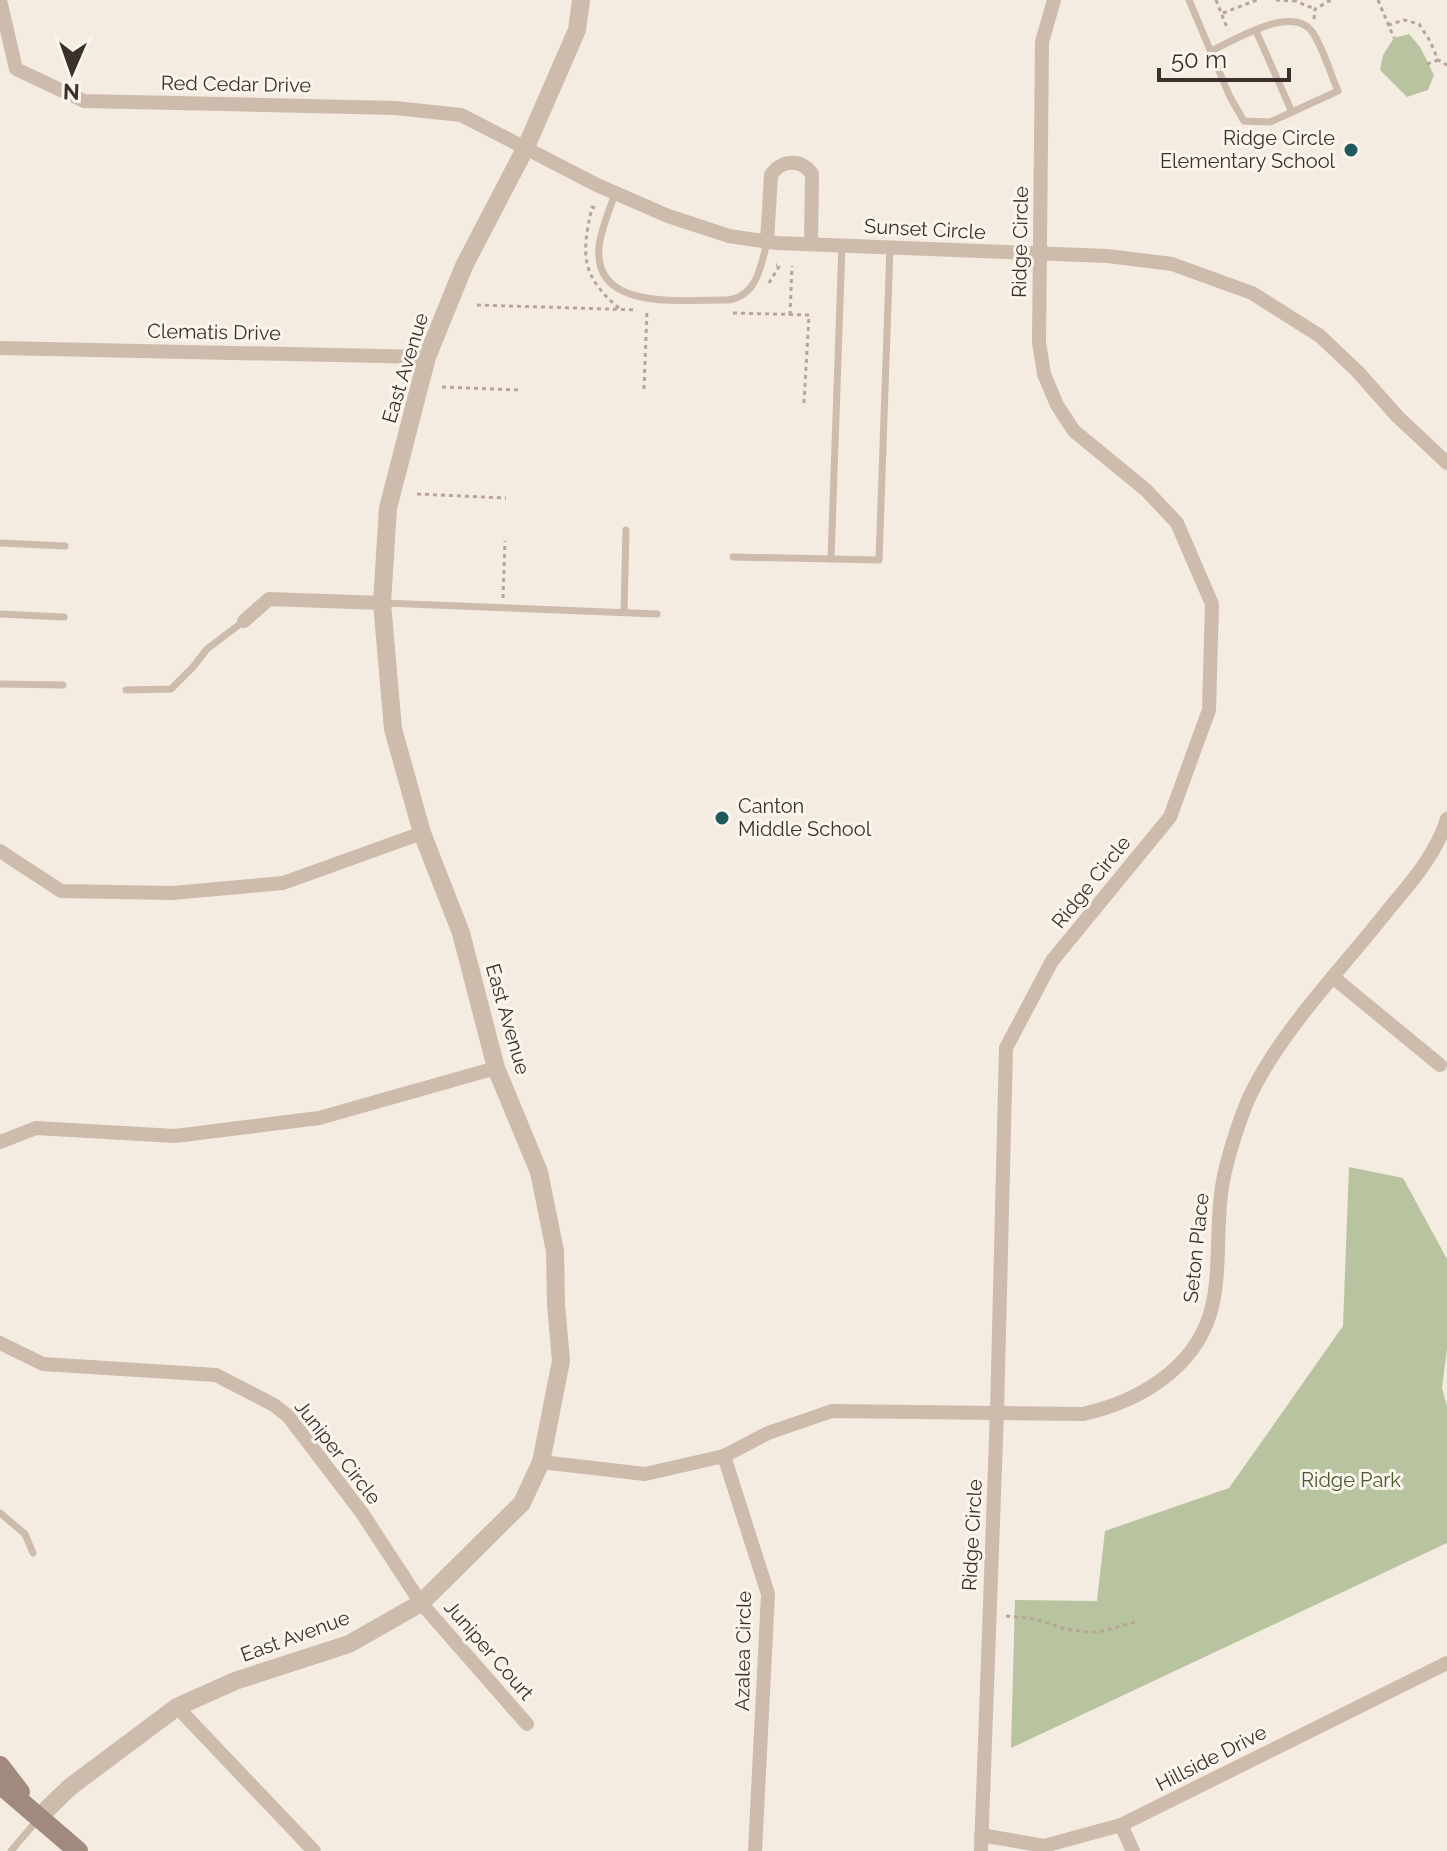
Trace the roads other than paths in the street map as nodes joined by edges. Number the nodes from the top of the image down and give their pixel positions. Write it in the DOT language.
graph roads {
  1 [pos="0,0"];
  2 [pos="581,0"];
  3 [pos="1054,0"];
  4 [pos="1189,0"];
  5 [pos="1256,31"];
  6 [pos="1211,51"];
  7 [pos="1292,112"];
  8 [pos="526,147"];
  9 [pos="615,194"];
  10 [pos="767,242"];
  11 [pos="811,244"];
  12 [pos="842,245"];
  13 [pos="890,247"];
  14 [pos="1040,255"];
  15 [pos="0,348"];
  16 [pos="427,357"];
  17 [pos="1447,463"];
  18 [pos="626,530"];
  19 [pos="0,543"];
  20 [pos="65,546"];
  21 [pos="733,557"];
  22 [pos="831,559"];
  23 [pos="382,603"];
  24 [pos="624,612"];
  25 [pos="0,614"];
  26 [pos="657,614"];
  27 [pos="64,617"];
  28 [pos="244,621"];
  29 [pos="0,684"];
  30 [pos="63,685"];
  31 [pos="126,690"];
  32 [pos="1447,819"];
  33 [pos="422,833"];
  34 [pos="0,851"];
  35 [pos="1334,978"];
  36 [pos="1440,1065"];
  37 [pos="496,1068"];
  38 [pos="0,1142"];
  39 [pos="0,1343"];
  40 [pos="997,1412"];
  41 [pos="724,1456"];
  42 [pos="541,1462"];
  43 [pos="0,1513"];
  44 [pos="33,1553"];
  45 [pos="421,1603"];
  46 [pos="1447,1663"];
  47 [pos="177,1707"];
  48 [pos="527,1724"];
  49 [pos="0,1766"];
  50 [pos="0,1784"];
  51 [pos="40,1816"];
  52 [pos="1121,1825"];
  53 [pos="981,1835"];
  54 [pos="11,1851"];
  55 [pos="78,1851"];
  56 [pos="314,1851"];
  57 [pos="755,1851"];
  58 [pos="981,1851"];
  59 [pos="1133,1851"];
  1 -- 8 [label="street, Red Cedar Drive"];
  2 -- 8 [label="street, East Avenue"];
  3 -- 14 [label="street, Ridge Circle"];
  4 -- 6 [label="lane"];
  5 -- 6 [label="lane"];
  5 -- 7 [label="lane"];
  5 -- 7 [label="lane"];
  6 -- 7 [label="lane"];
  8 -- 9 [label="street, Sunset Circle"];
  8 -- 16 [label="street, East Avenue"];
  9 -- 10 [label="street, Sunset Circle"];
  9 -- 10 [label="lane"];
  10 -- 11 [label="street, Sunset Circle"];
  10 -- 11 [label="street"];
  11 -- 12 [label="street, Sunset Circle"];
  12 -- 13 [label="street, Sunset Circle"];
  12 -- 22 [label="lane"];
  13 -- 14 [label="street, Sunset Circle"];
  13 -- 22 [label="lane"];
  14 -- 17 [label="street, Sunset Circle"];
  14 -- 40 [label="street, Ridge Circle"];
  15 -- 16 [label="street, Clematis Drive"];
  16 -- 23 [label="street, East Avenue"];
  18 -- 24 [label="lane"];
  19 -- 20 [label="lane"];
  21 -- 22 [label="lane"];
  23 -- 24 [label="lane"];
  23 -- 28 [label="street"];
  23 -- 33 [label="street, East Avenue"];
  24 -- 26 [label="lane"];
  25 -- 27 [label="lane"];
  28 -- 31 [label="lane"];
  29 -- 30 [label="lane"];
  32 -- 35 [label="street, Seton Place"];
  33 -- 34 [label="street"];
  33 -- 37 [label="street, East Avenue"];
  35 -- 36 [label="street"];
  35 -- 40 [label="street, Seton Place"];
  37 -- 38 [label="street"];
  37 -- 42 [label="street, East Avenue"];
  39 -- 45 [label="street, Juniper Circle"];
  40 -- 41 [label="street, Seton Place"];
  40 -- 53 [label="street, Ridge Circle"];
  41 -- 42 [label="street, Seton Place"];
  41 -- 57 [label="street, Azalea Circle"];
  42 -- 45 [label="street, East Avenue"];
  43 -- 44 [label="lane"];
  45 -- 47 [label="street, East Avenue"];
  45 -- 48 [label="street, Juniper Court"];
  46 -- 52 [label="street, Hillside Drive"];
  47 -- 51 [label="street, East Avenue"];
  47 -- 56 [label="street"];
  49 -- 51 [label="main road"];
  50 -- 51 [label="main road"];
  51 -- 54 [label="lane"];
  51 -- 55 [label="main road"];
  52 -- 53 [label="street, Hillside Drive"];
  52 -- 59 [label="street"];
  53 -- 58 [label="street, Ridge Circle"];
}
